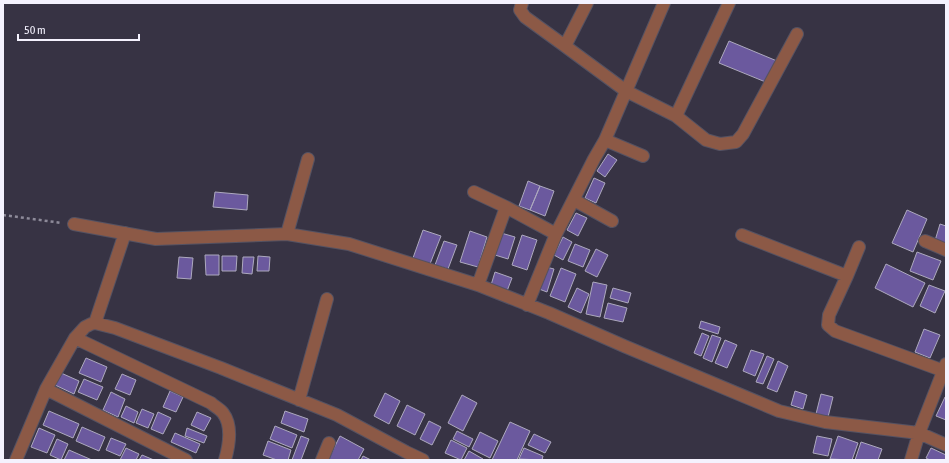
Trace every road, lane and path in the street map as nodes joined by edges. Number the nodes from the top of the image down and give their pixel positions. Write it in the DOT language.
graph roads {
  1 [pos="522,3"];
  2 [pos="587,3"];
  3 [pos="664,3"];
  4 [pos="729,3"];
  5 [pos="797,34"];
  6 [pos="565,46"];
  7 [pos="626,91"];
  8 [pos="676,116"];
  9 [pos="605,140"];
  10 [pos="643,156"];
  11 [pos="308,159"];
  12 [pos="474,192"];
  13 [pos="574,200"];
  14 [pos="506,207"];
  15 [pos="3,216"];
  16 [pos="612,221"];
  17 [pos="74,224"];
  18 [pos="287,234"];
  19 [pos="556,234"];
  20 [pos="742,235"];
  21 [pos="124,238"];
  22 [pos="926,241"];
  23 [pos="859,247"];
  24 [pos="946,250"];
  25 [pos="847,276"];
  26 [pos="478,285"];
  27 [pos="328,299"];
  28 [pos="527,305"];
  29 [pos="95,323"];
  30 [pos="75,338"];
  31 [pos="945,368"];
  32 [pos="46,389"];
  33 [pos="299,400"];
  34 [pos="919,433"];
  35 [pos="329,444"];
  36 [pos="946,445"];
  37 [pos="19,459"];
  38 [pos="186,460"];
  39 [pos="225,460"];
  40 [pos="322,460"];
  41 [pos="423,460"];
  42 [pos="911,460"];
  1 -- 6 [label="street"];
  2 -- 6 [label="street"];
  3 -- 7 [label="street"];
  4 -- 8 [label="street"];
  5 -- 8 [label="street"];
  6 -- 7 [label="street"];
  7 -- 8 [label="street"];
  7 -- 9 [label="street"];
  9 -- 10 [label="street"];
  9 -- 13 [label="street"];
  11 -- 18 [label="street"];
  12 -- 14 [label="street"];
  13 -- 16 [label="street"];
  13 -- 19 [label="street"];
  14 -- 19 [label="street"];
  14 -- 26 [label="street"];
  15 -- 17 [label="path"];
  17 -- 21 [label="street"];
  18 -- 21 [label="street"];
  18 -- 26 [label="street"];
  19 -- 28 [label="street"];
  20 -- 25 [label="street"];
  21 -- 29 [label="street"];
  22 -- 24 [label="street"];
  23 -- 25 [label="street"];
  25 -- 31 [label="street"];
  26 -- 28 [label="street"];
  27 -- 33 [label="street"];
  28 -- 34 [label="street"];
  29 -- 30 [label="street"];
  29 -- 33 [label="street"];
  30 -- 32 [label="street"];
  30 -- 39 [label="street"];
  31 -- 34 [label="street"];
  32 -- 37 [label="street"];
  32 -- 38 [label="street"];
  33 -- 41 [label="street"];
  34 -- 36 [label="street"];
  34 -- 42 [label="street"];
  35 -- 40 [label="street"];
}
